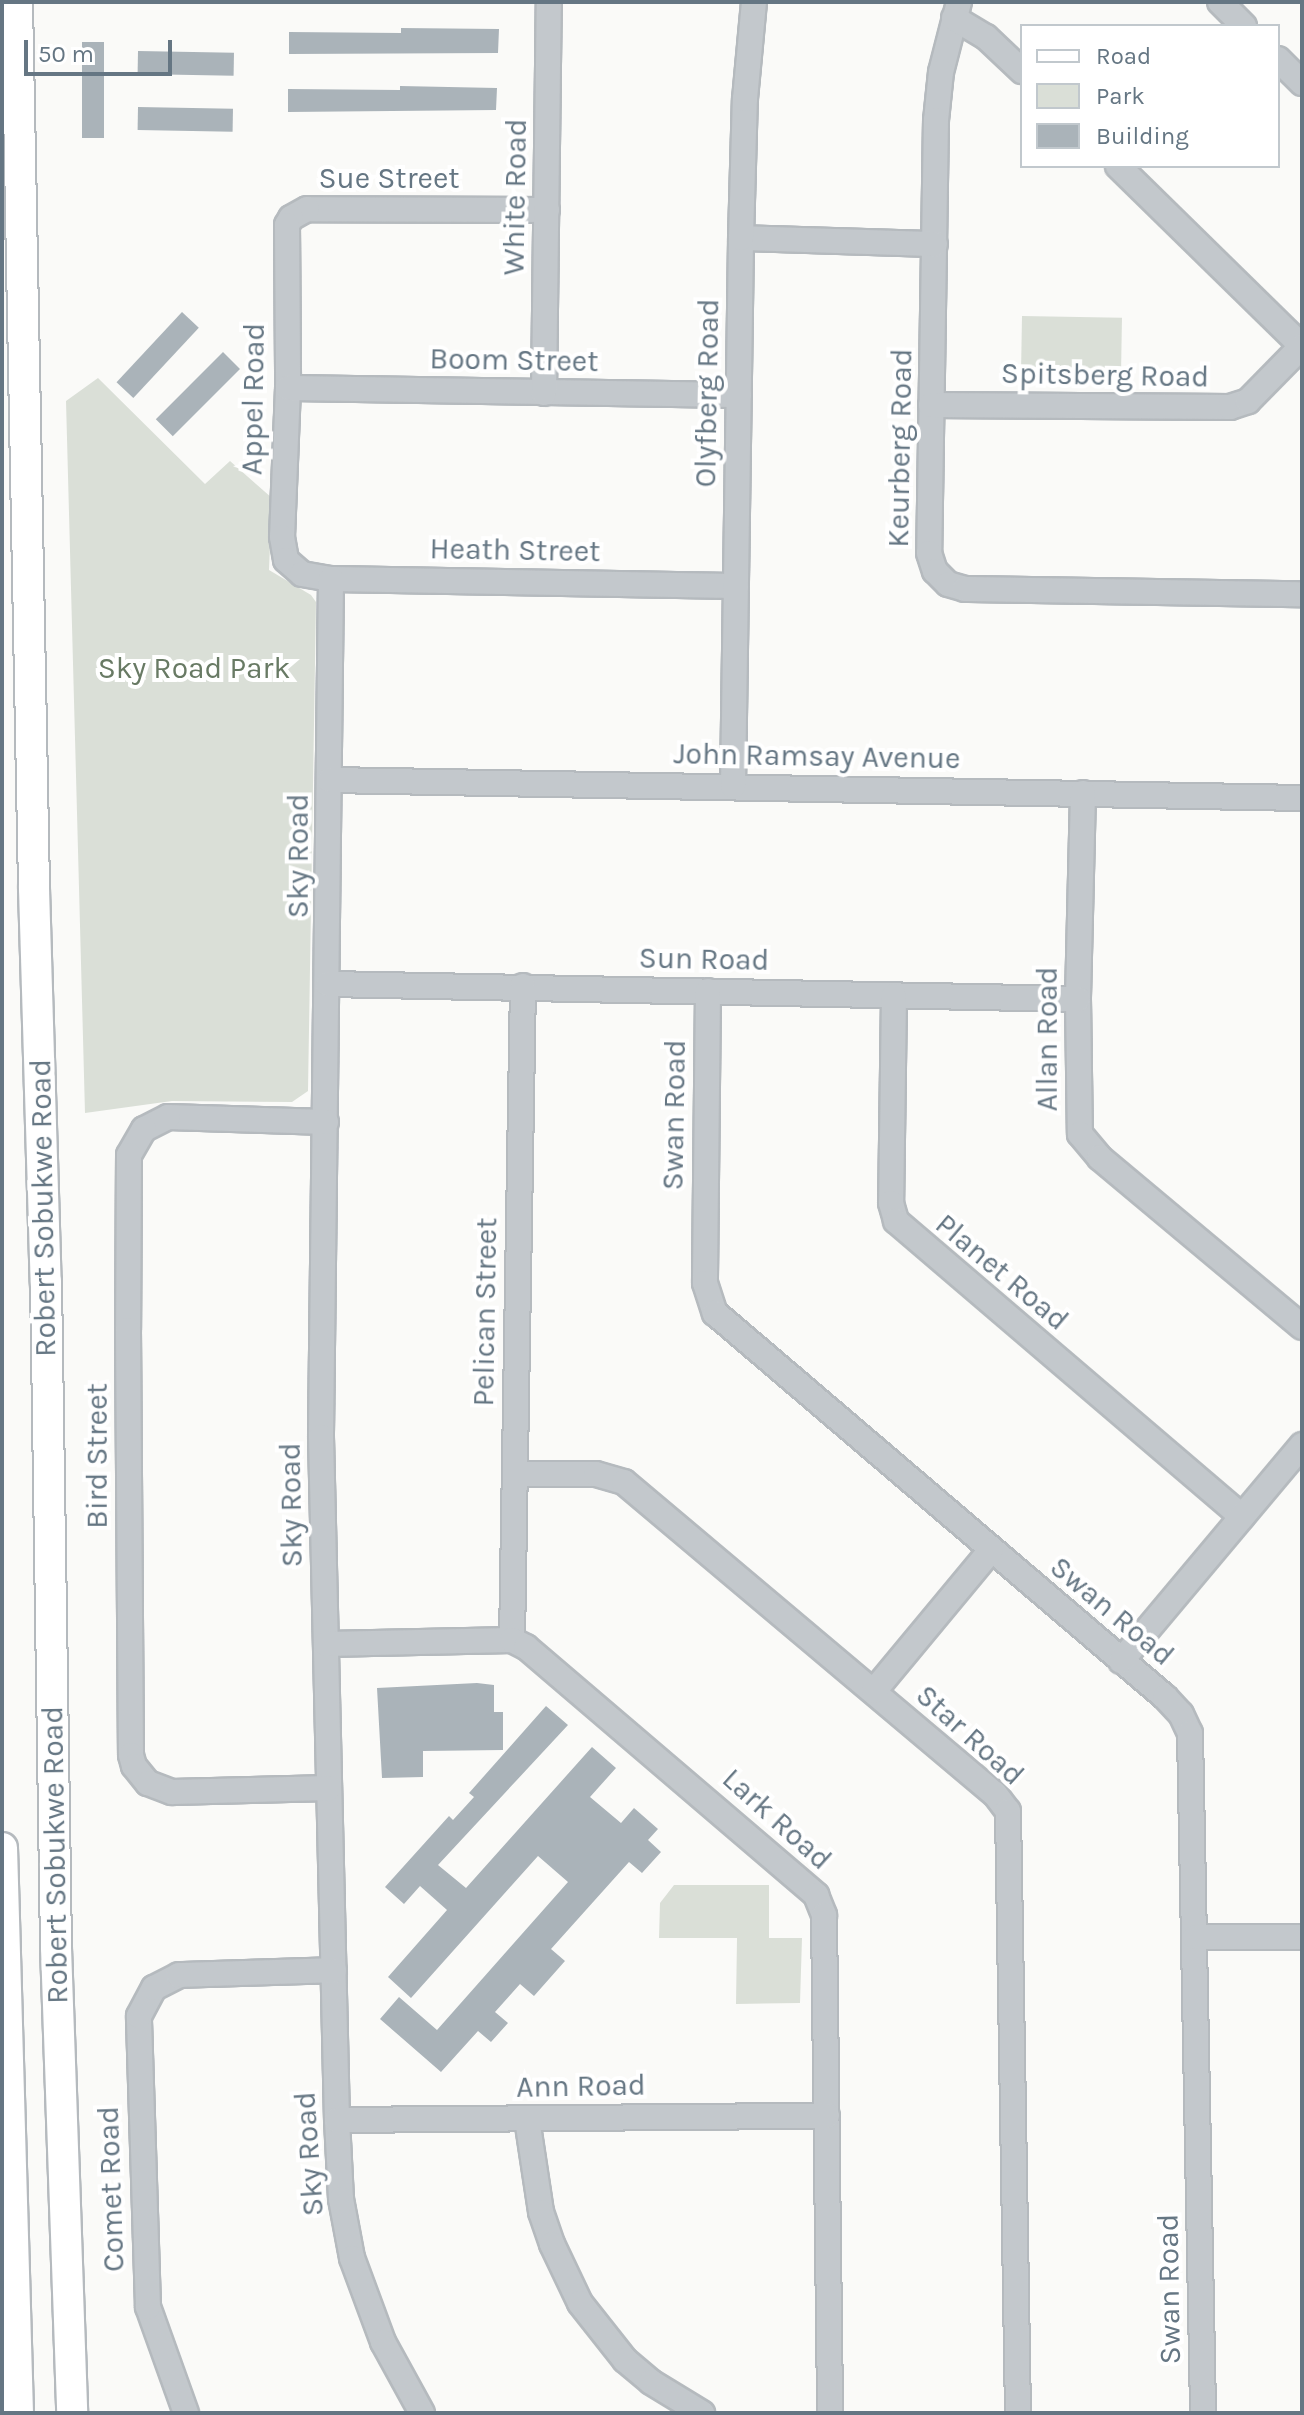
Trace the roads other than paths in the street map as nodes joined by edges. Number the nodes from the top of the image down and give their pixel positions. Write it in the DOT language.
graph roads {
  1 [pos="17,2"];
  2 [pos="549,2"];
  3 [pos="754,2"];
  4 [pos="1220,2"];
  5 [pos="957,10"];
  6 [pos="1242,24"];
  7 [pos="1280,61"];
  8 [pos="1020,69"];
  9 [pos="1302,83"];
  10 [pos="1120,168"];
  11 [pos="547,210"];
  12 [pos="287,225"];
  13 [pos="741,238"];
  14 [pos="935,244"];
  15 [pos="1302,346"];
  16 [pos="288,388"];
  17 [pos="544,393"];
  18 [pos="739,395"];
  19 [pos="931,405"];
  20 [pos="295,569"];
  21 [pos="331,579"];
  22 [pos="736,586"];
  23 [pos="1302,594"];
  24 [pos="330,780"];
  25 [pos="733,786"];
  26 [pos="1083,793"];
  27 [pos="1302,798"];
  28 [pos="328,984"];
  29 [pos="523,986"];
  30 [pos="708,991"];
  31 [pos="894,996"];
  32 [pos="1078,999"];
  33 [pos="326,1122"];
  34 [pos="1302,1327"];
  35 [pos="1302,1445"];
  36 [pos="515,1474"];
  37 [pos="1242,1517"];
  38 [pos="991,1550"];
  39 [pos="512,1640"];
  40 [pos="326,1644"];
  41 [pos="1121,1661"];
  42 [pos="874,1691"];
  43 [pos="329,1788"];
  44 [pos="2,1848"];
  45 [pos="1195,1937"];
  46 [pos="1302,1937"];
  47 [pos="334,1970"];
  48 [pos="827,2116"];
  49 [pos="527,2119"];
  50 [pos="337,2120"];
  51 [pos="18,2413"];
  52 [pos="72,2413"];
  53 [pos="186,2413"];
  54 [pos="422,2413"];
  55 [pos="702,2413"];
  56 [pos="830,2413"];
  57 [pos="1018,2413"];
  58 [pos="1203,2413"];
  1 -- 52 [label="main road, Robert Sobukwe Road"];
  2 -- 11 [label="street, White Road"];
  3 -- 13 [label="street, Olyfberg Road"];
  4 -- 6 [label="street"];
  5 -- 8 [label="street"];
  5 -- 14 [label="street, Keurberg Road"];
  7 -- 9 [label="street"];
  10 -- 15 [label="street"];
  11 -- 12 [label="street, Sue Street"];
  11 -- 17 [label="street, White Road"];
  12 -- 16 [label="street, Appel Road"];
  13 -- 14 [label="street"];
  13 -- 18 [label="street, Olyfberg Road"];
  14 -- 19 [label="street, Keurberg Road"];
  15 -- 19 [label="street, Spitsberg Road"];
  16 -- 17 [label="street, Boom Street"];
  16 -- 20 [label="street, Appel Road"];
  17 -- 18 [label="street, Boom Street"];
  18 -- 22 [label="street, Olyfberg Road"];
  19 -- 23 [label="street, Keurberg Road"];
  20 -- 21 [label="street, Heath Street"];
  21 -- 22 [label="street, Heath Street"];
  21 -- 24 [label="street, Sky Road"];
  22 -- 25 [label="street, Olyfberg Road"];
  24 -- 25 [label="street, John Ramsay Avenue"];
  24 -- 28 [label="street, Sky Road"];
  25 -- 26 [label="street, John Ramsay Avenue"];
  26 -- 27 [label="street, John Ramsay Avenue"];
  26 -- 32 [label="street, Allan Road"];
  28 -- 29 [label="street, Sun Road"];
  28 -- 33 [label="street, Sky Road"];
  29 -- 30 [label="street, Sun Road"];
  29 -- 36 [label="street, Pelican Street"];
  30 -- 31 [label="street, Sun Road"];
  30 -- 38 [label="street, Swan Road"];
  31 -- 32 [label="street, Sun Road"];
  31 -- 37 [label="street, Planet Road"];
  32 -- 34 [label="street, Allan Road"];
  33 -- 40 [label="street, Sky Road"];
  33 -- 43 [label="street, Bird Street"];
  35 -- 37 [label="street"];
  36 -- 39 [label="street, Pelican Street"];
  36 -- 42 [label="street, Star Road"];
  37 -- 41 [label="street"];
  38 -- 41 [label="street, Swan Road"];
  38 -- 42 [label="street"];
  39 -- 40 [label="street"];
  39 -- 48 [label="street, Lark Road"];
  40 -- 43 [label="street, Sky Road"];
  41 -- 45 [label="street, Swan Road"];
  42 -- 57 [label="street, Star Road"];
  43 -- 47 [label="street, Sky Road"];
  44 -- 51 [label="main road, Robert Sobukwe Road"];
  45 -- 46 [label="street"];
  45 -- 58 [label="street, Swan Road"];
  47 -- 50 [label="street, Sky Road"];
  47 -- 53 [label="street, Comet Road"];
  48 -- 49 [label="street, Ann Road"];
  48 -- 56 [label="street, Lark Road"];
  49 -- 50 [label="street, Ann Road"];
  49 -- 55 [label="street"];
  50 -- 54 [label="street, Sky Road"];
}
